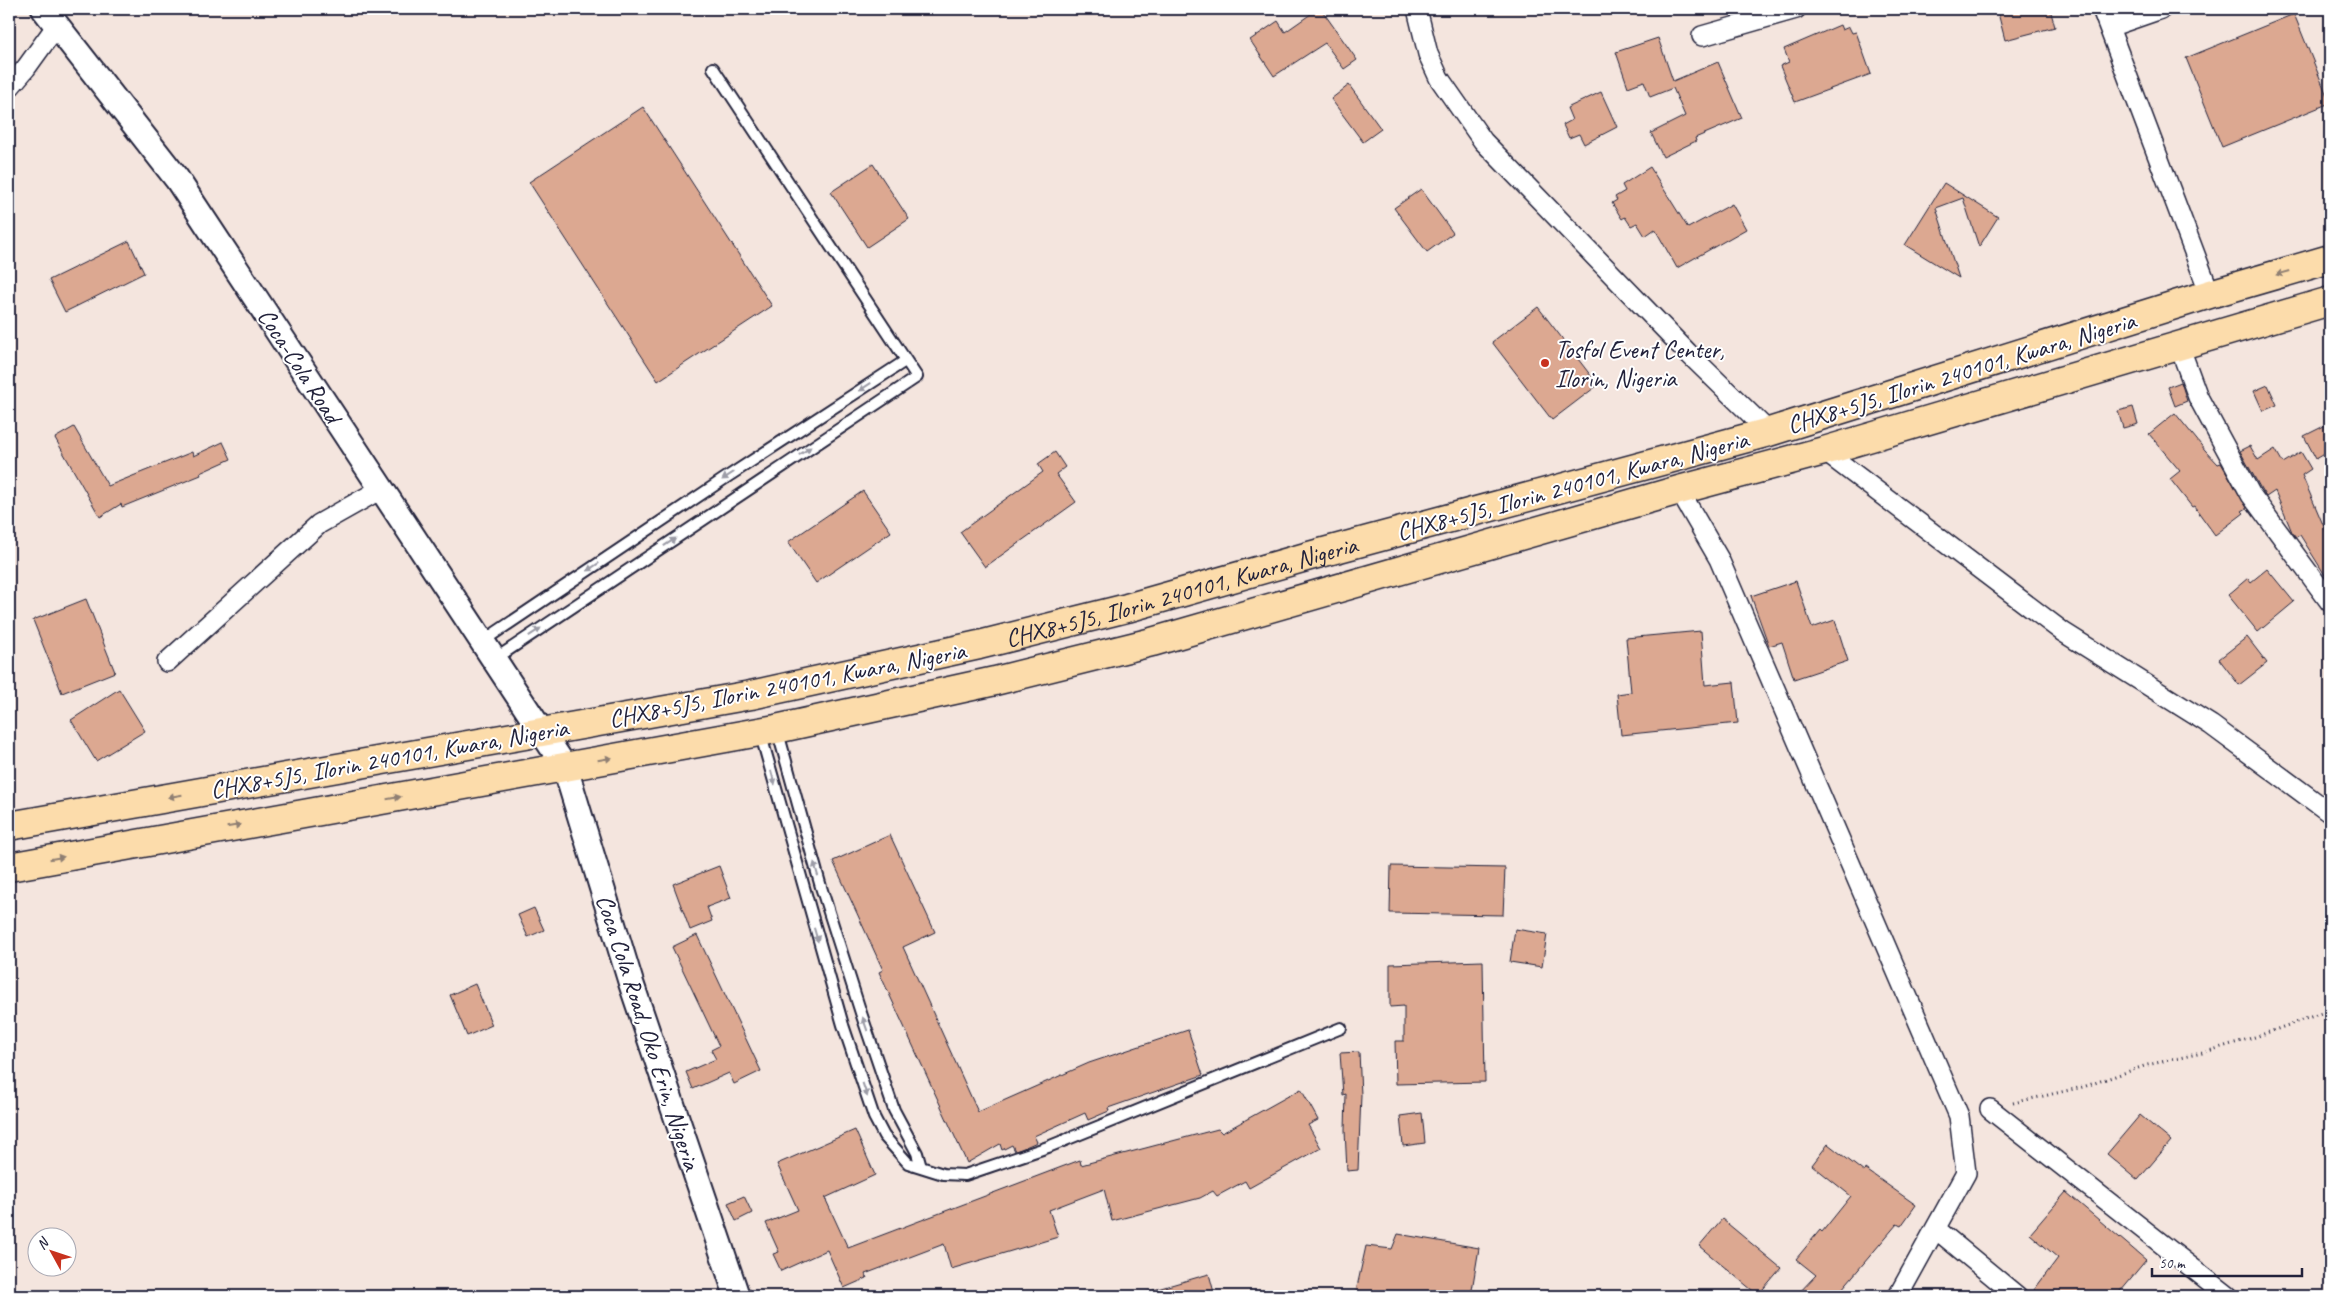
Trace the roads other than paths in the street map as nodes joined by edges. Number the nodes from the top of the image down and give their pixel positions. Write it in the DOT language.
graph roads {
  1 [pos="1417,9"];
  2 [pos="1796,9"];
  3 [pos="2102,9"];
  4 [pos="2161,9"];
  5 [pos="50,17"];
  6 [pos="2109,27"];
  7 [pos="1702,36"];
  8 [pos="713,68"];
  9 [pos="9,88"];
  10 [pos="2330,259"];
  11 [pos="2210,294"];
  12 [pos="2330,301"];
  13 [pos="2180,348"];
  14 [pos="906,361"];
  15 [pos="1769,432"];
  16 [pos="1824,451"];
  17 [pos="381,489"];
  18 [pos="1679,490"];
  19 [pos="2330,602"];
  20 [pos="489,650"];
  21 [pos="166,662"];
  22 [pos="768,730"];
  23 [pos="542,731"];
  24 [pos="565,767"];
  25 [pos="2330,813"];
  26 [pos="9,826"];
  27 [pos="9,867"];
  28 [pos="1341,1028"];
  29 [pos="1990,1108"];
  30 [pos="921,1167"];
  31 [pos="1936,1229"];
  32 [pos="737,1296"];
  33 [pos="1898,1296"];
  34 [pos="2017,1296"];
  35 [pos="2228,1296"];
  1 -- 15 [label="street"];
  2 -- 7 [label="street"];
  3 -- 6 [label="street"];
  4 -- 6 [label="street"];
  5 -- 9 [label="street"];
  5 -- 17 [label="street, Coca-Cola Road"];
  6 -- 11 [label="street"];
  8 -- 14 [label="lane"];
  10 -- 11 [label="main road, CHX8+5J5, Ilorin 240101, Kwara, Nigeria, one-way"];
  11 -- 15 [label="main road, CHX8+5J5, Ilorin 240101, Kwara, Nigeria"];
  12 -- 13 [label="main road, CHX8+5J5, Ilorin 240101, Kwara, Nigeria"];
  13 -- 16 [label="main road, CHX8+5J5, Ilorin 240101, Kwara, Nigeria"];
  13 -- 19 [label="street"];
  14 -- 20 [label="lane, one-way"];
  20 -- 14 [label="lane, one-way"];
  15 -- 23 [label="main road, CHX8+5J5, Ilorin 240101, Kwara, Nigeria"];
  16 -- 18 [label="main road, CHX8+5J5, Ilorin 240101, Kwara, Nigeria"];
  16 -- 25 [label="street"];
  17 -- 20 [label="street, Coca-Cola Road"];
  17 -- 21 [label="street"];
  18 -- 22 [label="main road, CHX8+5J5, Ilorin 240101, Kwara, Nigeria"];
  18 -- 31 [label="street"];
  20 -- 23 [label="street, Coca-Cola Road"];
  24 -- 22 [label="main road, CHX8+5J5, Ilorin 240101, Kwara, Nigeria, one-way"];
  30 -- 22 [label="lane, one-way"];
  22 -- 30 [label="lane, one-way"];
  23 -- 24 [label="street, Coca Cola Road, Oko Erin, Nigeria"];
  23 -- 26 [label="main road, CHX8+5J5, Ilorin 240101, Kwara, Nigeria, one-way"];
  27 -- 24 [label="main road, CHX8+5J5, Ilorin 240101, Kwara, Nigeria, one-way"];
  24 -- 32 [label="street, Coca Cola Road, Oko Erin, Nigeria"];
  28 -- 30 [label="lane"];
  29 -- 35 [label="street"];
  31 -- 33 [label="street"];
  31 -- 34 [label="street"];
}
